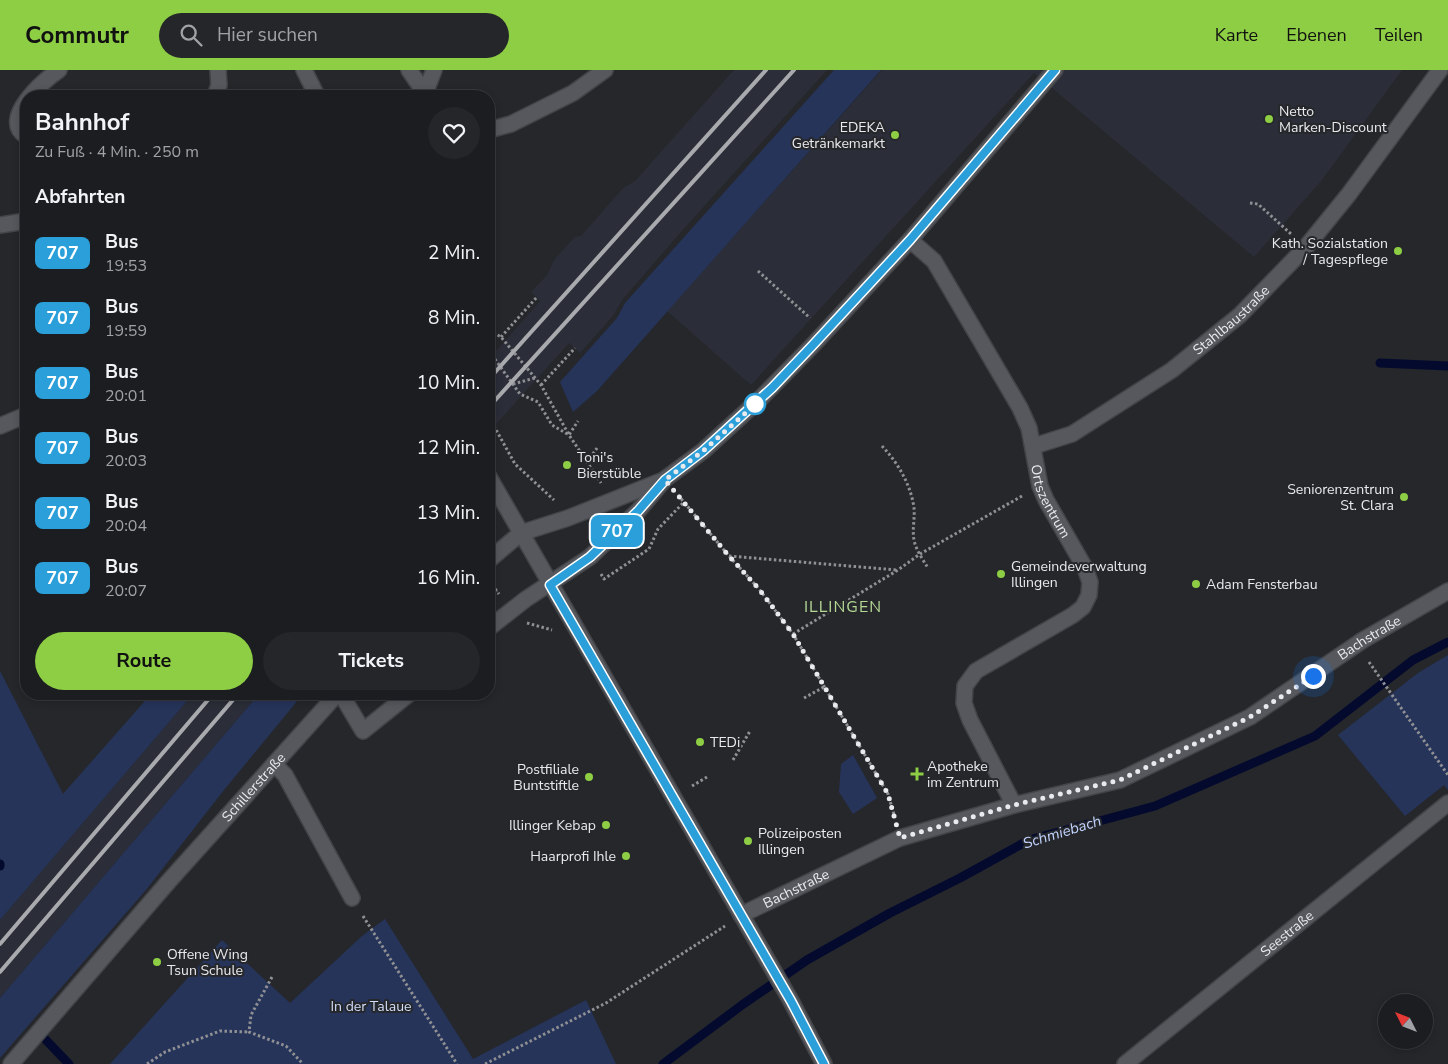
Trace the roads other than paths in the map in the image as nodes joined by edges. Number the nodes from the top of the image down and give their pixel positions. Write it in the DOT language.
graph roads {
  1 [pos="59,70"];
  2 [pos="218,70"];
  3 [pos="304,70"];
  4 [pos="409,70"];
  5 [pos="434,70"];
  6 [pos="605,70"];
  7 [pos="1055,70"];
  8 [pos="1440,70"];
  9 [pos="30,90"];
  10 [pos="217,90"];
  11 [pos="314,90"];
  12 [pos="421,90"];
  13 [pos="426,90"];
  14 [pos="20,98"];
  15 [pos="495,128"];
  16 [pos="20,134"];
  17 [pos="20,222"];
  18 [pos="0,225"];
  19 [pos="910,240"];
  20 [pos="20,417"];
  21 [pos="0,426"];
  22 [pos="1034,446"];
  23 [pos="665,480"];
  24 [pos="495,488"];
  25 [pos="521,533"];
  26 [pos="495,555"];
  27 [pos="550,585"];
  28 [pos="1448,590"];
  29 [pos="495,623"];
  30 [pos="332,700"];
  31 [pos="344,700"];
  32 [pos="402,700"];
  33 [pos="275,765"];
  34 [pos="1448,803"];
  35 [pos="1014,805"];
  36 [pos="352,898"];
  37 [pos="741,915"];
  38 [pos="11,1064"];
  39 [pos="824,1064"];
  40 [pos="1125,1064"];
  1 -- 9 [label="street"];
  2 -- 10 [label="street"];
  3 -- 11 [label="street"];
  4 -- 12 [label="street"];
  5 -- 13 [label="street"];
  6 -- 15 [label="street"];
  7 -- 19 [label="street"];
  8 -- 22 [label="street, Stahlbaustraße"];
  14 -- 16 [label="street"];
  17 -- 18 [label="street"];
  19 -- 22 [label="street, Ortszentrum"];
  19 -- 23 [label="street"];
  20 -- 21 [label="street"];
  22 -- 35 [label="street, Ortszentrum"];
  23 -- 25 [label="street"];
  23 -- 27 [label="street"];
  24 -- 25 [label="street"];
  25 -- 26 [label="street"];
  25 -- 27 [label="street"];
  27 -- 29 [label="street"];
  27 -- 37 [label="street"];
  28 -- 35 [label="street, Bachstraße"];
  30 -- 33 [label="street, Schillerstraße"];
  31 -- 32 [label="street"];
  33 -- 36 [label="street"];
  33 -- 38 [label="street, Schillerstraße"];
  34 -- 40 [label="street, Seestraße"];
  35 -- 37 [label="street, Bachstraße"];
  37 -- 39 [label="street"];
}
